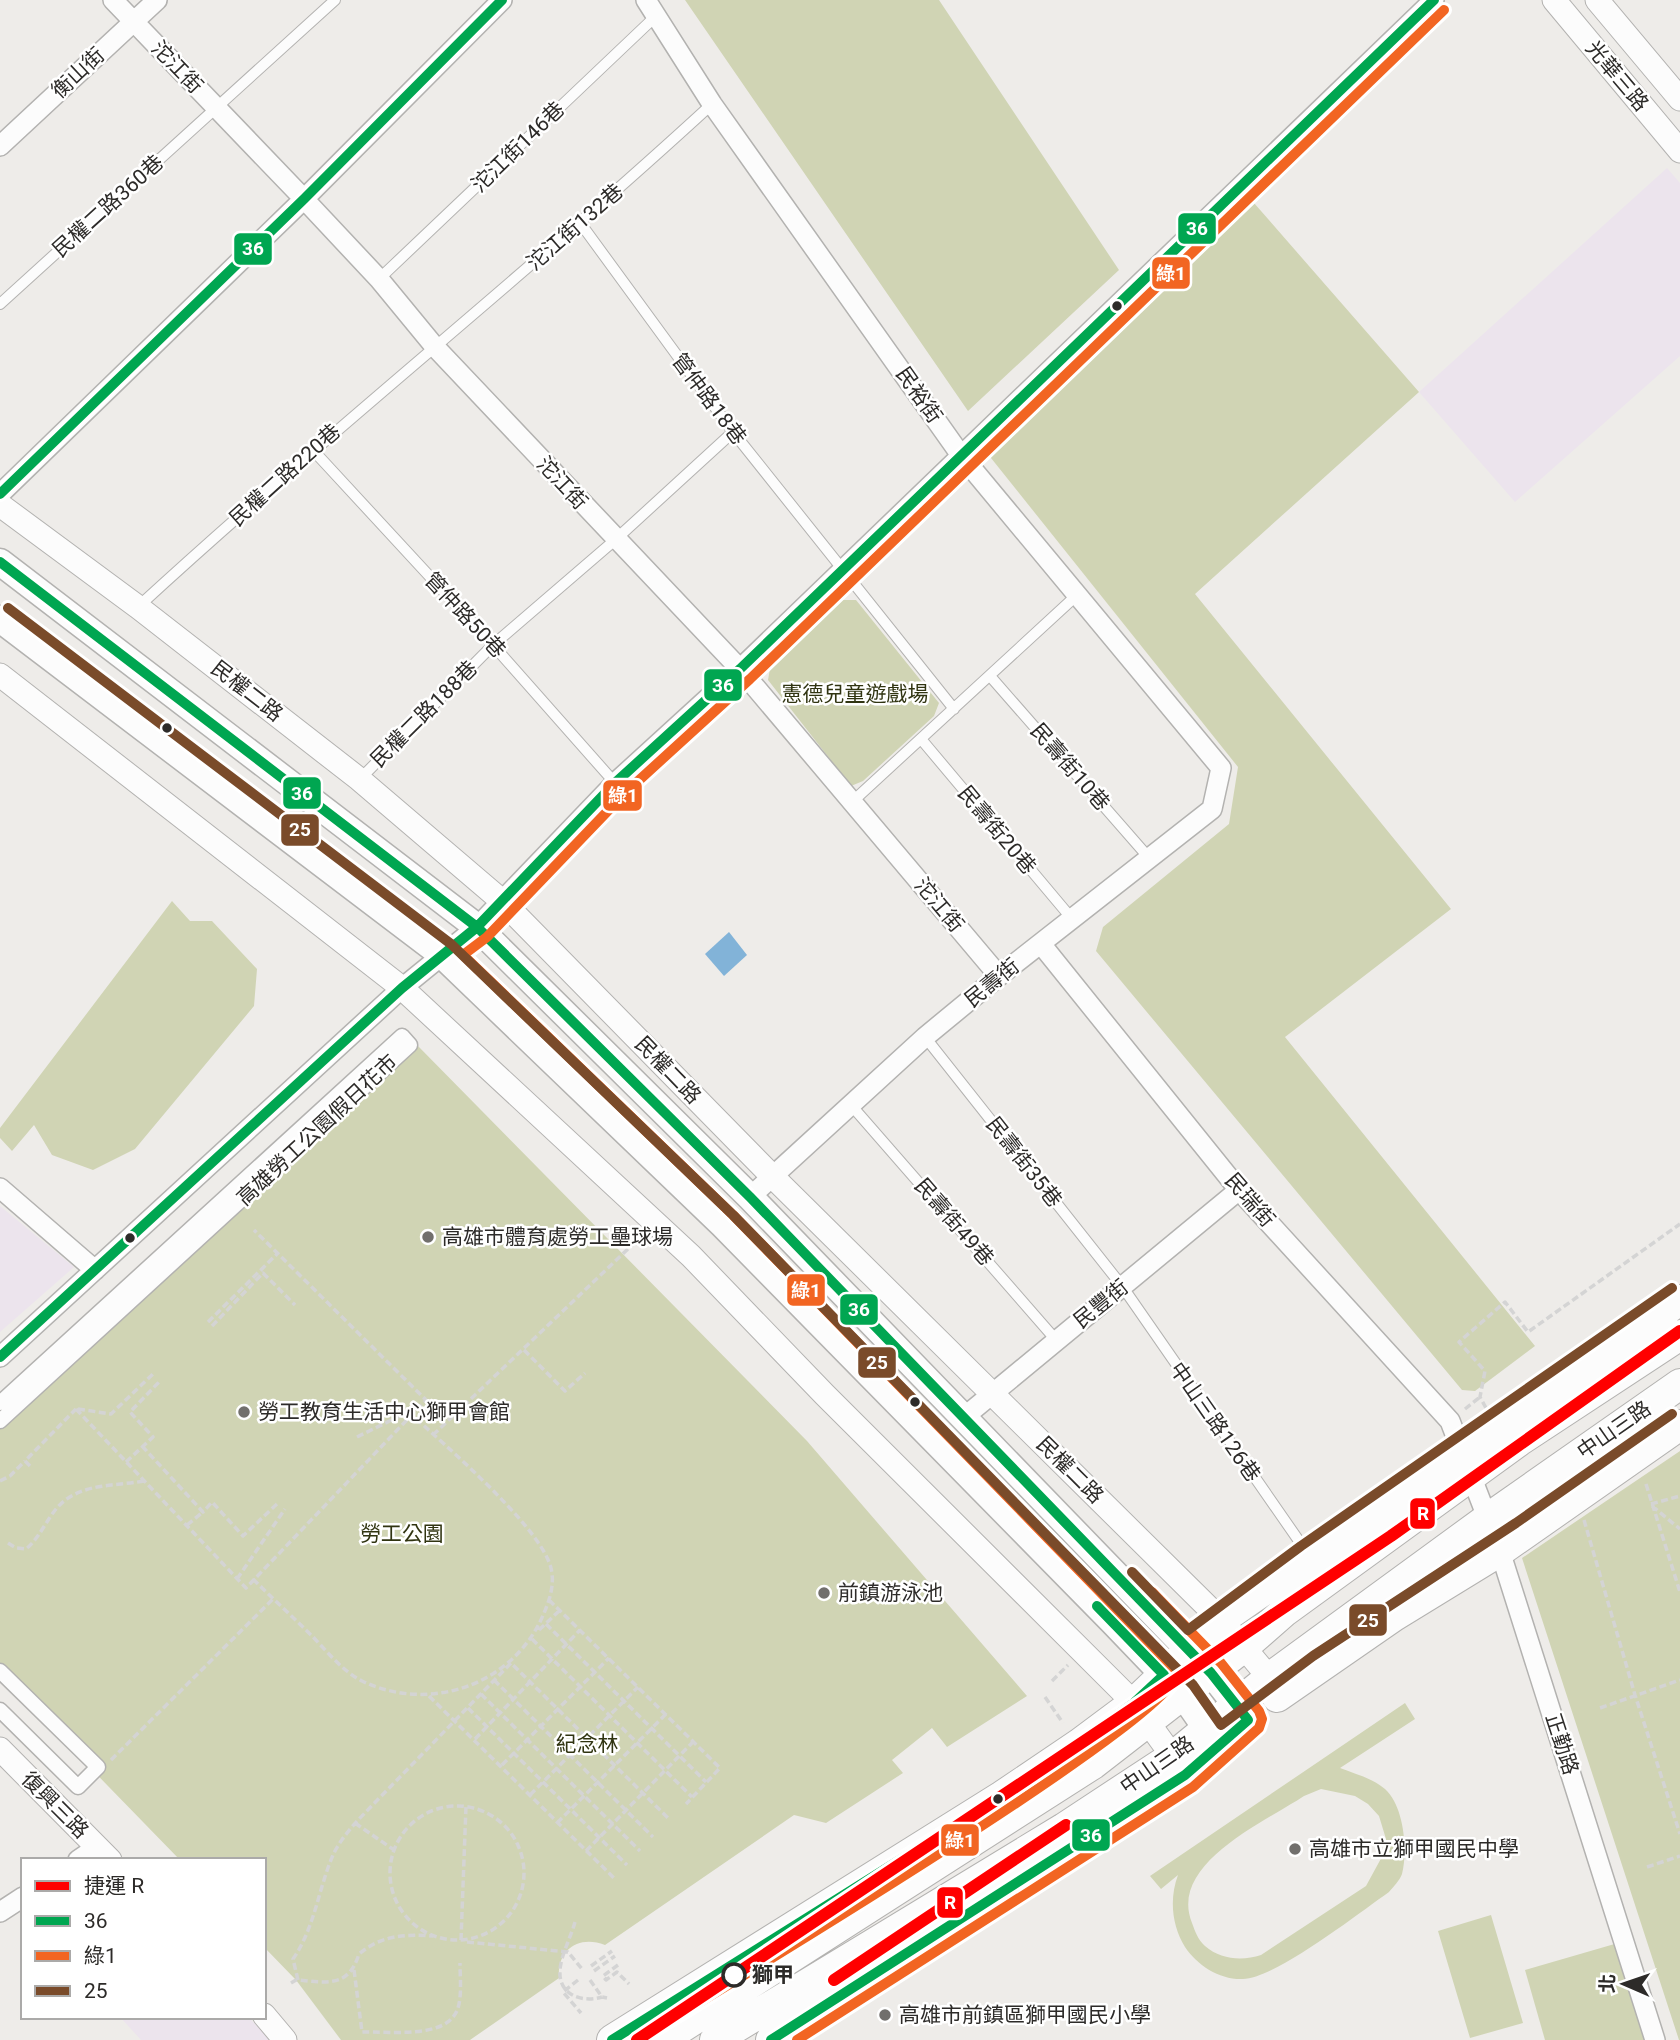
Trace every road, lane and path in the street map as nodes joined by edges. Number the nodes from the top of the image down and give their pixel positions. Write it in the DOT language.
graph roads {
  1 [pos="113,0"];
  2 [pos="157,0"];
  3 [pos="335,0"];
  4 [pos="502,0"];
  5 [pos="1434,0"];
  6 [pos="1554,0"];
  7 [pos="1597,0"];
  8 [pos="652,8"];
  9 [pos="133,20"];
  10 [pos="1680,99"];
  11 [pos="712,104"];
  12 [pos="217,109"];
  13 [pos="0,146"];
  14 [pos="1680,151"];
  15 [pos="304,199"];
  16 [pos="581,224"];
  17 [pos="379,279"];
  18 [pos="0,304"];
  19 [pos="435,347"];
  20 [pos="733,432"];
  21 [pos="312,449"];
  22 [pos="960,454"];
  23 [pos="0,494"];
  24 [pos="0,505"];
  25 [pos="615,540"];
  26 [pos="0,562"];
  27 [pos="844,568"];
  28 [pos="1077,595"];
  29 [pos="138,607"];
  30 [pos="0,619"];
  31 [pos="493,645"];
  32 [pos="740,669"];
  33 [pos="0,675"];
  34 [pos="990,676"];
  35 [pos="954,709"];
  36 [pos="921,739"];
  37 [pos="1221,768"];
  38 [pos="359,779"];
  39 [pos="615,783"];
  40 [pos="852,802"];
  41 [pos="1150,859"];
  42 [pos="502,901"];
  43 [pos="1073,920"];
  44 [pos="477,927"];
  45 [pos="1041,944"];
  46 [pos="441,954"];
  47 [pos="999,976"];
  48 [pos="401,988"];
  49 [pos="925,1037"];
  50 [pos="851,1105"];
  51 [pos="772,1177"];
  52 [pos="0,1188"];
  53 [pos="1239,1190"];
  54 [pos="750,1197"];
  55 [pos="1680,1224"];
  56 [pos="254,1230"];
  57 [pos="632,1245"];
  58 [pos="278,1253"];
  59 [pos="95,1269"];
  60 [pos="1122,1286"];
  61 [pos="1680,1300"];
  62 [pos="295,1305"];
  63 [pos="1680,1335"];
  64 [pos="1056,1340"];
  65 [pos="524,1350"];
  66 [pos="0,1357"];
  67 [pos="585,1373"];
  68 [pos="153,1374"];
  69 [pos="160,1381"];
  70 [pos="1680,1384"];
  71 [pos="994,1393"];
  72 [pos="1480,1397"];
  73 [pos="0,1403"];
  74 [pos="417,1407"];
  75 [pos="76,1409"];
  76 [pos="411,1413"];
  77 [pos="963,1418"];
  78 [pos="0,1421"];
  79 [pos="1680,1425"];
  80 [pos="433,1435"];
  81 [pos="357,1437"];
  82 [pos="142,1447"];
  83 [pos="25,1461"];
  84 [pos="126,1462"];
  85 [pos="1467,1464"];
  86 [pos="30,1466"];
  87 [pos="0,1481"];
  88 [pos="144,1481"];
  89 [pos="1646,1484"];
  90 [pos="1680,1496"];
  91 [pos="279,1503"];
  92 [pos="1651,1504"];
  93 [pos="285,1509"];
  94 [pos="203,1512"];
  95 [pos="1487,1518"];
  96 [pos="1584,1518"];
  97 [pos="187,1525"];
  98 [pos="1680,1529"];
  99 [pos="8,1543"];
  100 [pos="1500,1551"];
  101 [pos="1309,1557"];
  102 [pos="237,1579"];
  103 [pos="253,1579"];
  104 [pos="1680,1592"];
  105 [pos="273,1599"];
  106 [pos="549,1600"];
  107 [pos="560,1610"];
  108 [pos="1221,1620"];
  109 [pos="545,1624"];
  110 [pos="580,1630"];
  111 [pos="536,1633"];
  112 [pos="531,1639"];
  113 [pos="566,1645"];
  114 [pos="1245,1646"];
  115 [pos="1187,1649"];
  116 [pos="609,1658"];
  117 [pos="553,1659"];
  118 [pos="511,1663"];
  119 [pos="0,1671"];
  120 [pos="594,1672"];
  121 [pos="1210,1673"];
  122 [pos="1680,1680"];
  123 [pos="494,1681"];
  124 [pos="530,1682"];
  125 [pos="1173,1685"];
  126 [pos="580,1686"];
  127 [pos="1275,1686"];
  128 [pos="638,1687"];
  129 [pos="481,1694"];
  130 [pos="429,1696"];
  131 [pos="1635,1696"];
  132 [pos="513,1699"];
  133 [pos="623,1701"];
  134 [pos="468,1708"];
  135 [pos="558,1709"];
  136 [pos="1600,1709"];
  137 [pos="0,1710"];
  138 [pos="500,1713"];
  139 [pos="1141,1713"];
  140 [pos="1242,1713"];
  141 [pos="666,1714"];
  142 [pos="609,1715"];
  143 [pos="455,1721"];
  144 [pos="488,1726"];
  145 [pos="541,1726"];
  146 [pos="651,1728"];
  147 [pos="1213,1737"];
  148 [pos="587,1738"];
  149 [pos="475,1740"];
  150 [pos="527,1740"];
  151 [pos="636,1742"];
  152 [pos="694,1742"];
  153 [pos="0,1749"];
  154 [pos="514,1753"];
  155 [pos="570,1755"];
  156 [pos="679,1756"];
  157 [pos="108,1764"];
  158 [pos="614,1764"];
  159 [pos="1180,1765"];
  160 [pos="501,1766"];
  161 [pos="556,1769"];
  162 [pos="665,1771"];
  163 [pos="543,1782"];
  164 [pos="597,1783"];
  165 [pos="706,1783"];
  166 [pos="643,1793"];
  167 [pos="530,1795"];
  168 [pos="584,1796"];
  169 [pos="692,1797"];
  170 [pos="686,1804"];
  171 [pos="466,1805"];
  172 [pos="570,1809"];
  173 [pos="625,1811"];
  174 [pos="670,1820"];
  175 [pos="557,1822"];
  176 [pos="355,1823"];
  177 [pos="612,1824"];
  178 [pos="1680,1834"];
  179 [pos="598,1838"];
  180 [pos="653,1838"];
  181 [pos="394,1850"];
  182 [pos="586,1851"];
  183 [pos="640,1851"];
  184 [pos="104,1853"];
  185 [pos="1680,1856"];
  186 [pos="85,1858"];
  187 [pos="627,1865"];
  188 [pos="1647,1867"];
  189 [pos="614,1878"];
  190 [pos="21,1898"];
  191 [pos="0,1912"];
  192 [pos="575,1922"];
  193 [pos="435,1936"];
  194 [pos="461,1940"];
  195 [pos="467,1942"];
  196 [pos="567,1952"];
  197 [pos="460,1963"];
  198 [pos="618,1965"];
  199 [pos="590,1966"];
  200 [pos="582,1969"];
  201 [pos="354,1970"];
  202 [pos="594,1971"];
  203 [pos="298,1980"];
  204 [pos="578,1980"];
  205 [pos="590,1980"];
  206 [pos="291,1983"];
  207 [pos="629,1984"];
  208 [pos="566,1990"];
  209 [pos="581,2014"];
  210 [pos="266,2017"];
  211 [pos="285,2040"];
  212 [pos="612,2040"];
  213 [pos="662,2040"];
  214 [pos="715,2040"];
  215 [pos="771,2040"];
  216 [pos="1655,2040"];
  1 -- 9 [label="street, 沱江街"];
  2 -- 9 [label="street, 衡山街"];
  3 -- 12 [label="lane, 民權二路360巷"];
  4 -- 15 [label="street"];
  5 -- 22 [label="street"];
  6 -- 14 [label="street, 光華三路"];
  7 -- 10 [label="street, 光華三路"];
  8 -- 11 [label="street, 民裕街"];
  8 -- 17 [label="lane, 沱江街146巷"];
  9 -- 12 [label="street, 沱江街"];
  9 -- 13 [label="street, 衡山街"];
  11 -- 16 [label="lane, 沱江街132巷"];
  11 -- 22 [label="street, 民裕街"];
  12 -- 15 [label="street, 沱江街"];
  12 -- 18 [label="lane, 民權二路360巷"];
  15 -- 17 [label="street, 沱江街"];
  15 -- 23 [label="street"];
  16 -- 19 [label="lane, 沱江街132巷"];
  16 -- 20 [label="lane, 管仲路18巷"];
  17 -- 19 [label="street, 沱江街"];
  19 -- 21 [label="lane, 民權二路220巷"];
  19 -- 25 [label="street, 沱江街"];
  20 -- 25 [label="lane, 民權二路188巷"];
  20 -- 27 [label="lane, 管仲路18巷"];
  21 -- 29 [label="lane, 民權二路220巷"];
  21 -- 31 [label="lane, 管仲路50巷"];
  22 -- 27 [label="street"];
  22 -- 28 [label="street, 民裕街"];
  24 -- 29 [label="street, 民權二路"];
  25 -- 31 [label="lane, 民權二路188巷"];
  25 -- 32 [label="street, 沱江街"];
  26 -- 44 [label="main road, 民權二路"];
  27 -- 32 [label="street"];
  27 -- 35 [label="lane, 管仲路18巷"];
  28 -- 34 [label="lane"];
  28 -- 37 [label="street, 民裕街"];
  29 -- 38 [label="street, 民權二路"];
  30 -- 46 [label="main road"];
  31 -- 38 [label="lane, 民權二路188巷"];
  31 -- 39 [label="lane, 管仲路50巷"];
  32 -- 39 [label="street"];
  32 -- 40 [label="street, 沱江街"];
  33 -- 48 [label="street"];
  34 -- 35 [label="lane"];
  34 -- 41 [label="lane, 民壽街10巷"];
  35 -- 36 [label="lane"];
  36 -- 40 [label="lane"];
  36 -- 43 [label="lane, 民壽街20巷"];
  37 -- 41 [label="street, 民壽街"];
  38 -- 42 [label="street, 民權二路"];
  39 -- 42 [label="street"];
  40 -- 47 [label="street, 沱江街"];
  41 -- 43 [label="street, 民壽街"];
  42 -- 44 [label="street"];
  42 -- 51 [label="street, 民權二路"];
  43 -- 45 [label="street, 民壽街"];
  44 -- 46 [label="street"];
  44 -- 54 [label="main road, 民權二路"];
  45 -- 47 [label="street, 民壽街"];
  45 -- 53 [label="street, 民瑞街"];
  46 -- 48 [label="street"];
  46 -- 125 [label="main road"];
  47 -- 49 [label="street, 民壽街"];
  48 -- 59 [label="street"];
  48 -- 139 [label="street"];
  49 -- 50 [label="street, 民壽街"];
  49 -- 60 [label="lane, 民壽街35巷"];
  50 -- 51 [label="street, 民壽街"];
  50 -- 64 [label="lane, 民壽街49巷"];
  51 -- 54 [label="street, 民壽街"];
  51 -- 71 [label="street, 民權二路"];
  52 -- 59 [label="street"];
  53 -- 60 [label="street, 民豐街"];
  53 -- 85 [label="street, 民瑞街"];
  54 -- 77 [label="main road, 民權二路"];
  55 -- 72 [label="path"];
  56 -- 58 [label="path"];
  57 -- 65 [label="path"];
  58 -- 62 [label="path"];
  58 -- 74 [label="path"];
  59 -- 66 [label="street"];
  60 -- 64 [label="street, 民豐街"];
  60 -- 101 [label="lane, 中山三路126巷"];
  61 -- 85 [label="main road, 中山三路"];
  63 -- 85 [label="main road, 中山三路"];
  64 -- 71 [label="street, 民豐街"];
  65 -- 67 [label="path"];
  65 -- 80 [label="path"];
  68 -- 75 [label="path"];
  69 -- 82 [label="path"];
  70 -- 95 [label="main road, 中山三路"];
  71 -- 77 [label="street, 民豐街"];
  71 -- 108 [label="street, 民權二路"];
  73 -- 78 [label="street, 高雄勞工公園假日花市"];
  74 -- 76 [label="path"];
  74 -- 81 [label="path"];
  75 -- 83 [label="path"];
  75 -- 84 [label="path"];
  76 -- 103 [label="path"];
  76 -- 111 [label="path"];
  77 -- 115 [label="main road, 民權二路"];
  79 -- 100 [label="main road, 中山三路"];
  82 -- 84 [label="path"];
  82 -- 94 [label="path"];
  83 -- 86 [label="path"];
  83 -- 87 [label="path"];
  84 -- 88 [label="path"];
  85 -- 95 [label="street, 正勤路"];
  85 -- 101 [label="main road, 中山三路"];
  85 -- 114 [label="main road, 中山三路"];
  88 -- 97 [label="path"];
  88 -- 99 [label="path"];
  89 -- 92 [label="path"];
  90 -- 92 [label="path"];
  91 -- 94 [label="path"];
  92 -- 98 [label="path"];
  92 -- 104 [label="path"];
  93 -- 102 [label="path"];
  94 -- 97 [label="path"];
  95 -- 100 [label="street, 正勤路"];
  95 -- 127 [label="main road, 中山三路"];
  96 -- 131 [label="path"];
  97 -- 102 [label="path"];
  100 -- 127 [label="main road, 中山三路"];
  100 -- 216 [label="street, 正勤路"];
  101 -- 108 [label="main road, 中山三路"];
  102 -- 103 [label="path"];
  103 -- 105 [label="path"];
  105 -- 130 [label="path"];
  105 -- 157 [label="path"];
  106 -- 107 [label="path"];
  107 -- 109 [label="path"];
  107 -- 110 [label="path"];
  108 -- 114 [label="street, 民權二路"];
  108 -- 115 [label="main road, 中山三路"];
  109 -- 111 [label="path"];
  109 -- 113 [label="path"];
  110 -- 113 [label="path"];
  110 -- 116 [label="path"];
  111 -- 112 [label="path"];
  112 -- 117 [label="path"];
  112 -- 118 [label="path"];
  113 -- 117 [label="path"];
  113 -- 120 [label="path"];
  114 -- 121 [label="main road, 中山三路"];
  114 -- 127 [label="street, 民權二路"];
  115 -- 121 [label="main road, 民權二路"];
  115 -- 125 [label="main road, 中山三路"];
  116 -- 120 [label="path"];
  116 -- 128 [label="path"];
  117 -- 124 [label="path"];
  117 -- 126 [label="path"];
  118 -- 123 [label="path"];
  118 -- 124 [label="path"];
  118 -- 130 [label="path"];
  119 -- 137 [label="street"];
  120 -- 126 [label="path"];
  120 -- 133 [label="path"];
  121 -- 125 [label="main road, 中山三路"];
  121 -- 140 [label="main road, 民權二路"];
  122 -- 131 [label="path"];
  123 -- 129 [label="path"];
  123 -- 132 [label="path"];
  124 -- 132 [label="path"];
  124 -- 135 [label="path"];
  125 -- 139 [label="main road, 中山三路"];
  125 -- 147 [label="main road"];
  126 -- 135 [label="path"];
  126 -- 142 [label="path"];
  127 -- 140 [label="main road, 中山三路"];
  128 -- 133 [label="path"];
  128 -- 141 [label="path"];
  129 -- 134 [label="path"];
  129 -- 138 [label="path"];
  130 -- 143 [label="path"];
  131 -- 136 [label="path"];
  131 -- 178 [label="path"];
  132 -- 138 [label="path"];
  132 -- 145 [label="path"];
  133 -- 142 [label="path"];
  133 -- 146 [label="path"];
  134 -- 143 [label="path"];
  134 -- 144 [label="path"];
  135 -- 145 [label="path"];
  135 -- 148 [label="path"];
  138 -- 144 [label="path"];
  138 -- 150 [label="path"];
  139 -- 159 [label="street"];
  139 -- 212 [label="main road, 中山三路"];
  139 -- 213 [label="main road, 中山三路"];
  140 -- 147 [label="main road, 中山三路"];
  141 -- 146 [label="path"];
  141 -- 152 [label="path"];
  142 -- 148 [label="path"];
  142 -- 151 [label="path"];
  143 -- 149 [label="path"];
  143 -- 176 [label="path"];
  144 -- 149 [label="path"];
  144 -- 154 [label="path"];
  145 -- 150 [label="path"];
  145 -- 155 [label="path"];
  146 -- 151 [label="path"];
  146 -- 156 [label="path"];
  147 -- 159 [label="main road, 中山三路"];
  148 -- 155 [label="path"];
  148 -- 158 [label="path"];
  149 -- 160 [label="path"];
  150 -- 154 [label="path"];
  150 -- 161 [label="path"];
  151 -- 158 [label="path"];
  151 -- 162 [label="path"];
  152 -- 156 [label="path"];
  152 -- 165 [label="path"];
  153 -- 184 [label="street, 復興三路"];
  154 -- 160 [label="path"];
  154 -- 163 [label="path"];
  155 -- 161 [label="path"];
  155 -- 164 [label="path"];
  156 -- 162 [label="path"];
  156 -- 165 [label="path"];
  158 -- 164 [label="path"];
  158 -- 166 [label="path"];
  159 -- 214 [label="main road, 中山三路"];
  159 -- 215 [label="main road, 中山三路"];
  160 -- 167 [label="path"];
  161 -- 163 [label="path"];
  161 -- 168 [label="path"];
  162 -- 166 [label="path"];
  162 -- 169 [label="path"];
  163 -- 167 [label="path"];
  163 -- 172 [label="path"];
  164 -- 168 [label="path"];
  164 -- 173 [label="path"];
  165 -- 169 [label="path"];
  166 -- 173 [label="path"];
  166 -- 174 [label="path"];
  167 -- 175 [label="path"];
  168 -- 172 [label="path"];
  168 -- 177 [label="path"];
  169 -- 170 [label="path"];
  171 -- 181 [label="path"];
  171 -- 194 [label="path"];
  171 -- 194 [label="path"];
  172 -- 175 [label="path"];
  172 -- 179 [label="path"];
  173 -- 177 [label="path"];
  173 -- 180 [label="path"];
  175 -- 182 [label="path"];
  176 -- 181 [label="path"];
  176 -- 203 [label="path"];
  177 -- 179 [label="path"];
  177 -- 183 [label="path"];
  179 -- 182 [label="path"];
  179 -- 187 [label="path"];
  181 -- 193 [label="path"];
  182 -- 189 [label="path"];
  184 -- 186 [label="street"];
  185 -- 188 [label="path"];
  190 -- 191 [label="street"];
  192 -- 196 [label="path"];
  193 -- 194 [label="path"];
  193 -- 201 [label="path"];
  195 -- 196 [label="path"];
  196 -- 200 [label="path"];
  196 -- 208 [label="path"];
  197 -- 201 [label="path"];
  198 -- 207 [label="path"];
  199 -- 202 [label="path"];
  201 -- 203 [label="path"];
  203 -- 206 [label="path"];
  204 -- 208 [label="path"];
  205 -- 208 [label="path"];
  208 -- 209 [label="path"];
  210 -- 211 [label="street"];
}
